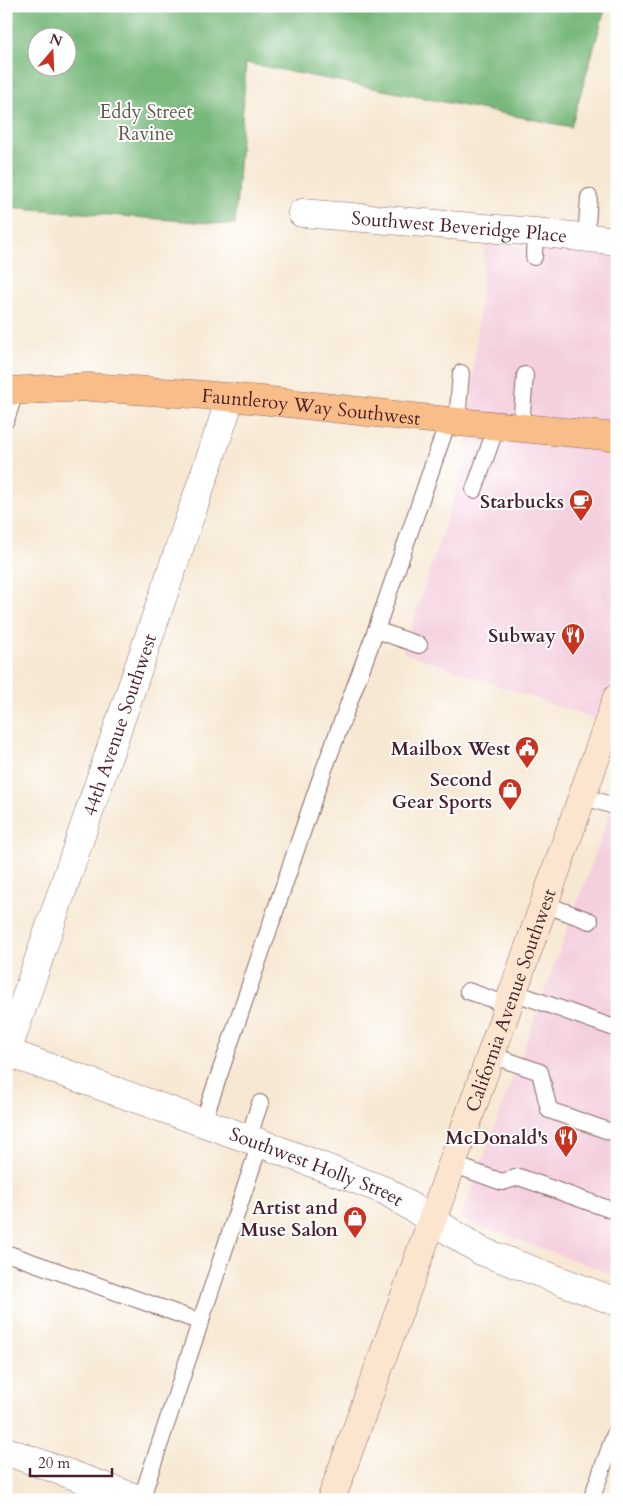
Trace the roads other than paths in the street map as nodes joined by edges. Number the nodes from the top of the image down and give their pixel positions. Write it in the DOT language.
graph roads {
  1 [pos="589,197"];
  2 [pos="302,213"];
  3 [pos="586,238"];
  4 [pos="617,241"];
  5 [pos="461,373"];
  6 [pos="525,375"];
  7 [pos="11,391"];
  8 [pos="230,397"];
  9 [pos="6,420"];
  10 [pos="453,421"];
  11 [pos="509,426"];
  12 [pos="617,437"];
  13 [pos="474,490"];
  14 [pos="376,630"];
  15 [pos="419,645"];
  16 [pos="617,698"];
  17 [pos="582,796"];
  18 [pos="617,807"];
  19 [pos="544,904"];
  20 [pos="590,920"];
  21 [pos="468,991"];
  22 [pos="510,999"];
  23 [pos="617,1029"];
  24 [pos="7,1052"];
  25 [pos="491,1055"];
  26 [pos="260,1103"];
  27 [pos="202,1122"];
  28 [pos="617,1134"];
  29 [pos="254,1141"];
  30 [pos="452,1164"];
  31 [pos="617,1212"];
  32 [pos="432,1221"];
  33 [pos="6,1253"];
  34 [pos="617,1302"];
  35 [pos="201,1322"];
  36 [pos="617,1428"];
  37 [pos="6,1451"];
  38 [pos="141,1500"];
  39 [pos="332,1500"];
  40 [pos="591,1500"];
  1 -- 3 [label="lane"];
  2 -- 3 [label="street, Southwest Beveridge Place"];
  3 -- 4 [label="street, Southwest Beveridge Place"];
  5 -- 10 [label="lane"];
  6 -- 11 [label="lane"];
  7 -- 8 [label="main road, Fauntleroy Way Southwest"];
  7 -- 9 [label="lane"];
  8 -- 10 [label="main road, Fauntleroy Way Southwest"];
  8 -- 24 [label="street, 44th Avenue Southwest"];
  10 -- 11 [label="main road, Fauntleroy Way Southwest"];
  10 -- 14 [label="lane"];
  11 -- 12 [label="main road, Fauntleroy Way Southwest"];
  11 -- 13 [label="lane"];
  14 -- 15 [label="lane"];
  14 -- 27 [label="lane"];
  16 -- 17 [label="main road, California Avenue Southwest"];
  17 -- 18 [label="lane"];
  17 -- 19 [label="main road, California Avenue Southwest"];
  19 -- 20 [label="lane"];
  19 -- 22 [label="main road, California Avenue Southwest"];
  21 -- 22 [label="lane"];
  22 -- 23 [label="lane"];
  22 -- 25 [label="main road, California Avenue Southwest"];
  24 -- 27 [label="street, Southwest Holly Street"];
  25 -- 28 [label="lane"];
  25 -- 30 [label="main road, California Avenue Southwest"];
  26 -- 29 [label="lane"];
  27 -- 29 [label="street, Southwest Holly Street"];
  29 -- 32 [label="street, Southwest Holly Street"];
  29 -- 35 [label="lane"];
  30 -- 31 [label="lane"];
  30 -- 32 [label="main road, California Avenue Southwest"];
  32 -- 34 [label="street, Southwest Holly Street"];
  32 -- 39 [label="main road, California Avenue Southwest"];
  33 -- 35 [label="lane"];
  35 -- 38 [label="lane"];
  36 -- 40 [label="lane"];
  37 -- 38 [label="street"];
}
